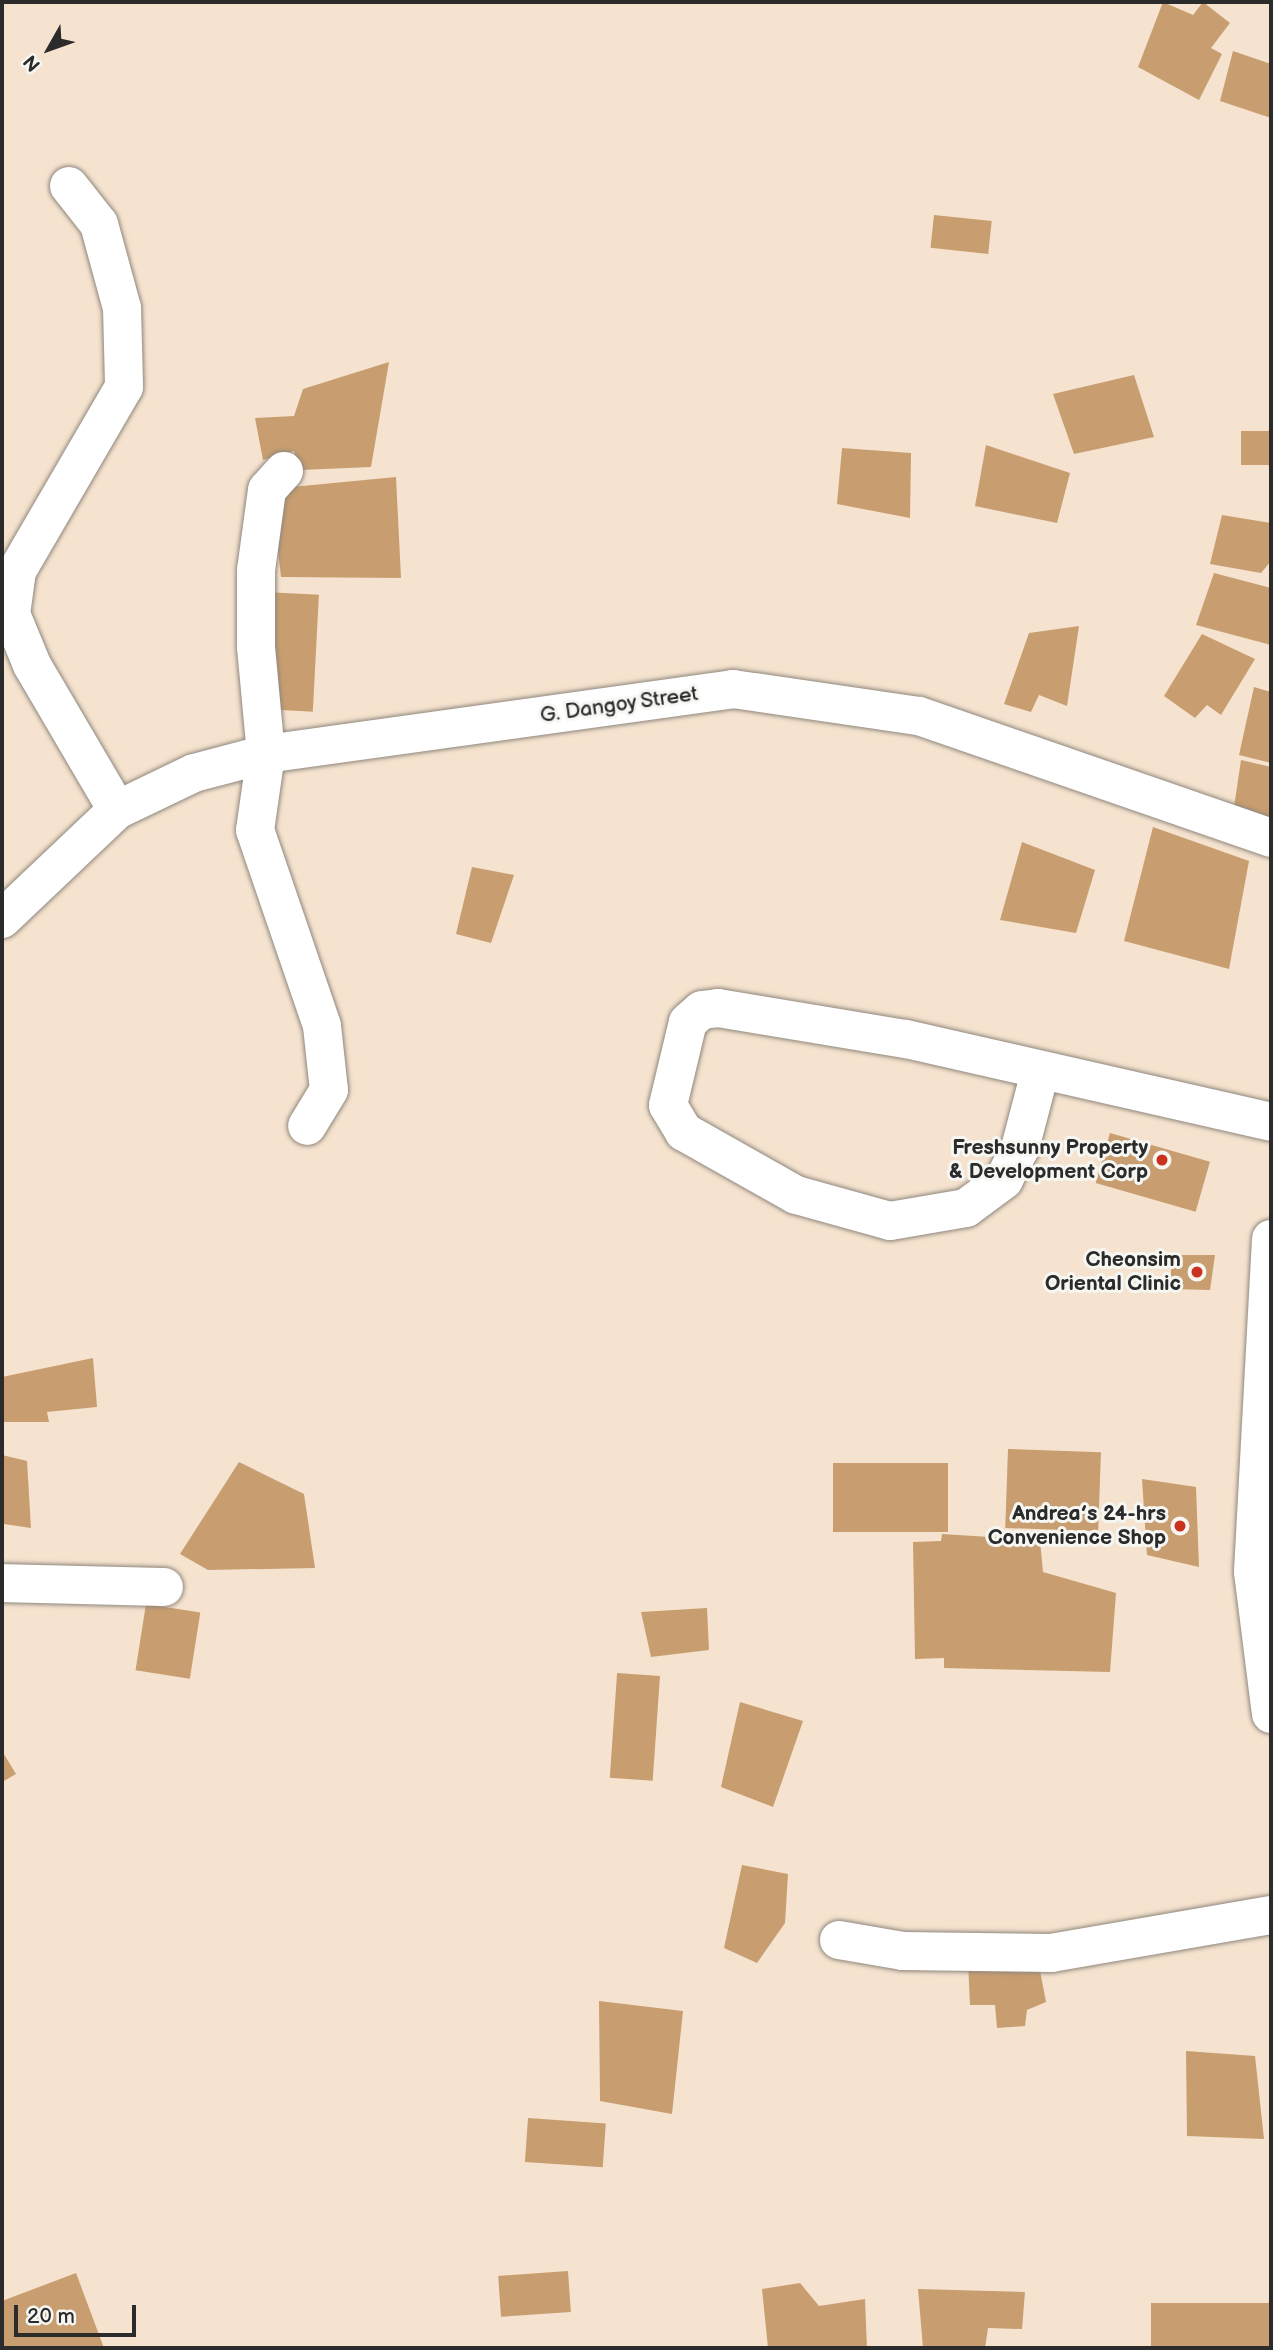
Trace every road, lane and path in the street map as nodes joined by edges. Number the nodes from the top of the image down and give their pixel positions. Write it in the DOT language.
graph roads {
  1 [pos="69,186"];
  2 [pos="285,471"];
  3 [pos="266,754"];
  4 [pos="117,810"];
  5 [pos="1271,838"];
  6 [pos="2,919"];
  7 [pos="1040,1072"];
  8 [pos="1271,1122"];
  9 [pos="307,1126"];
  10 [pos="1271,1240"];
  11 [pos="1262,1572"];
  12 [pos="2,1583"];
  13 [pos="164,1587"];
  14 [pos="1271,1714"];
  15 [pos="1271,1916"];
  16 [pos="839,1940"];
  1 -- 4 [label="street"];
  2 -- 3 [label="street"];
  3 -- 4 [label="street, G. Dangoy Street"];
  3 -- 5 [label="street, G. Dangoy Street"];
  3 -- 9 [label="street"];
  4 -- 6 [label="street, G. Dangoy Street"];
  7 -- 7 [label="street"];
  7 -- 8 [label="street"];
  10 -- 11 [label="street"];
  11 -- 14 [label="street"];
  12 -- 13 [label="street"];
  15 -- 16 [label="street"];
}
